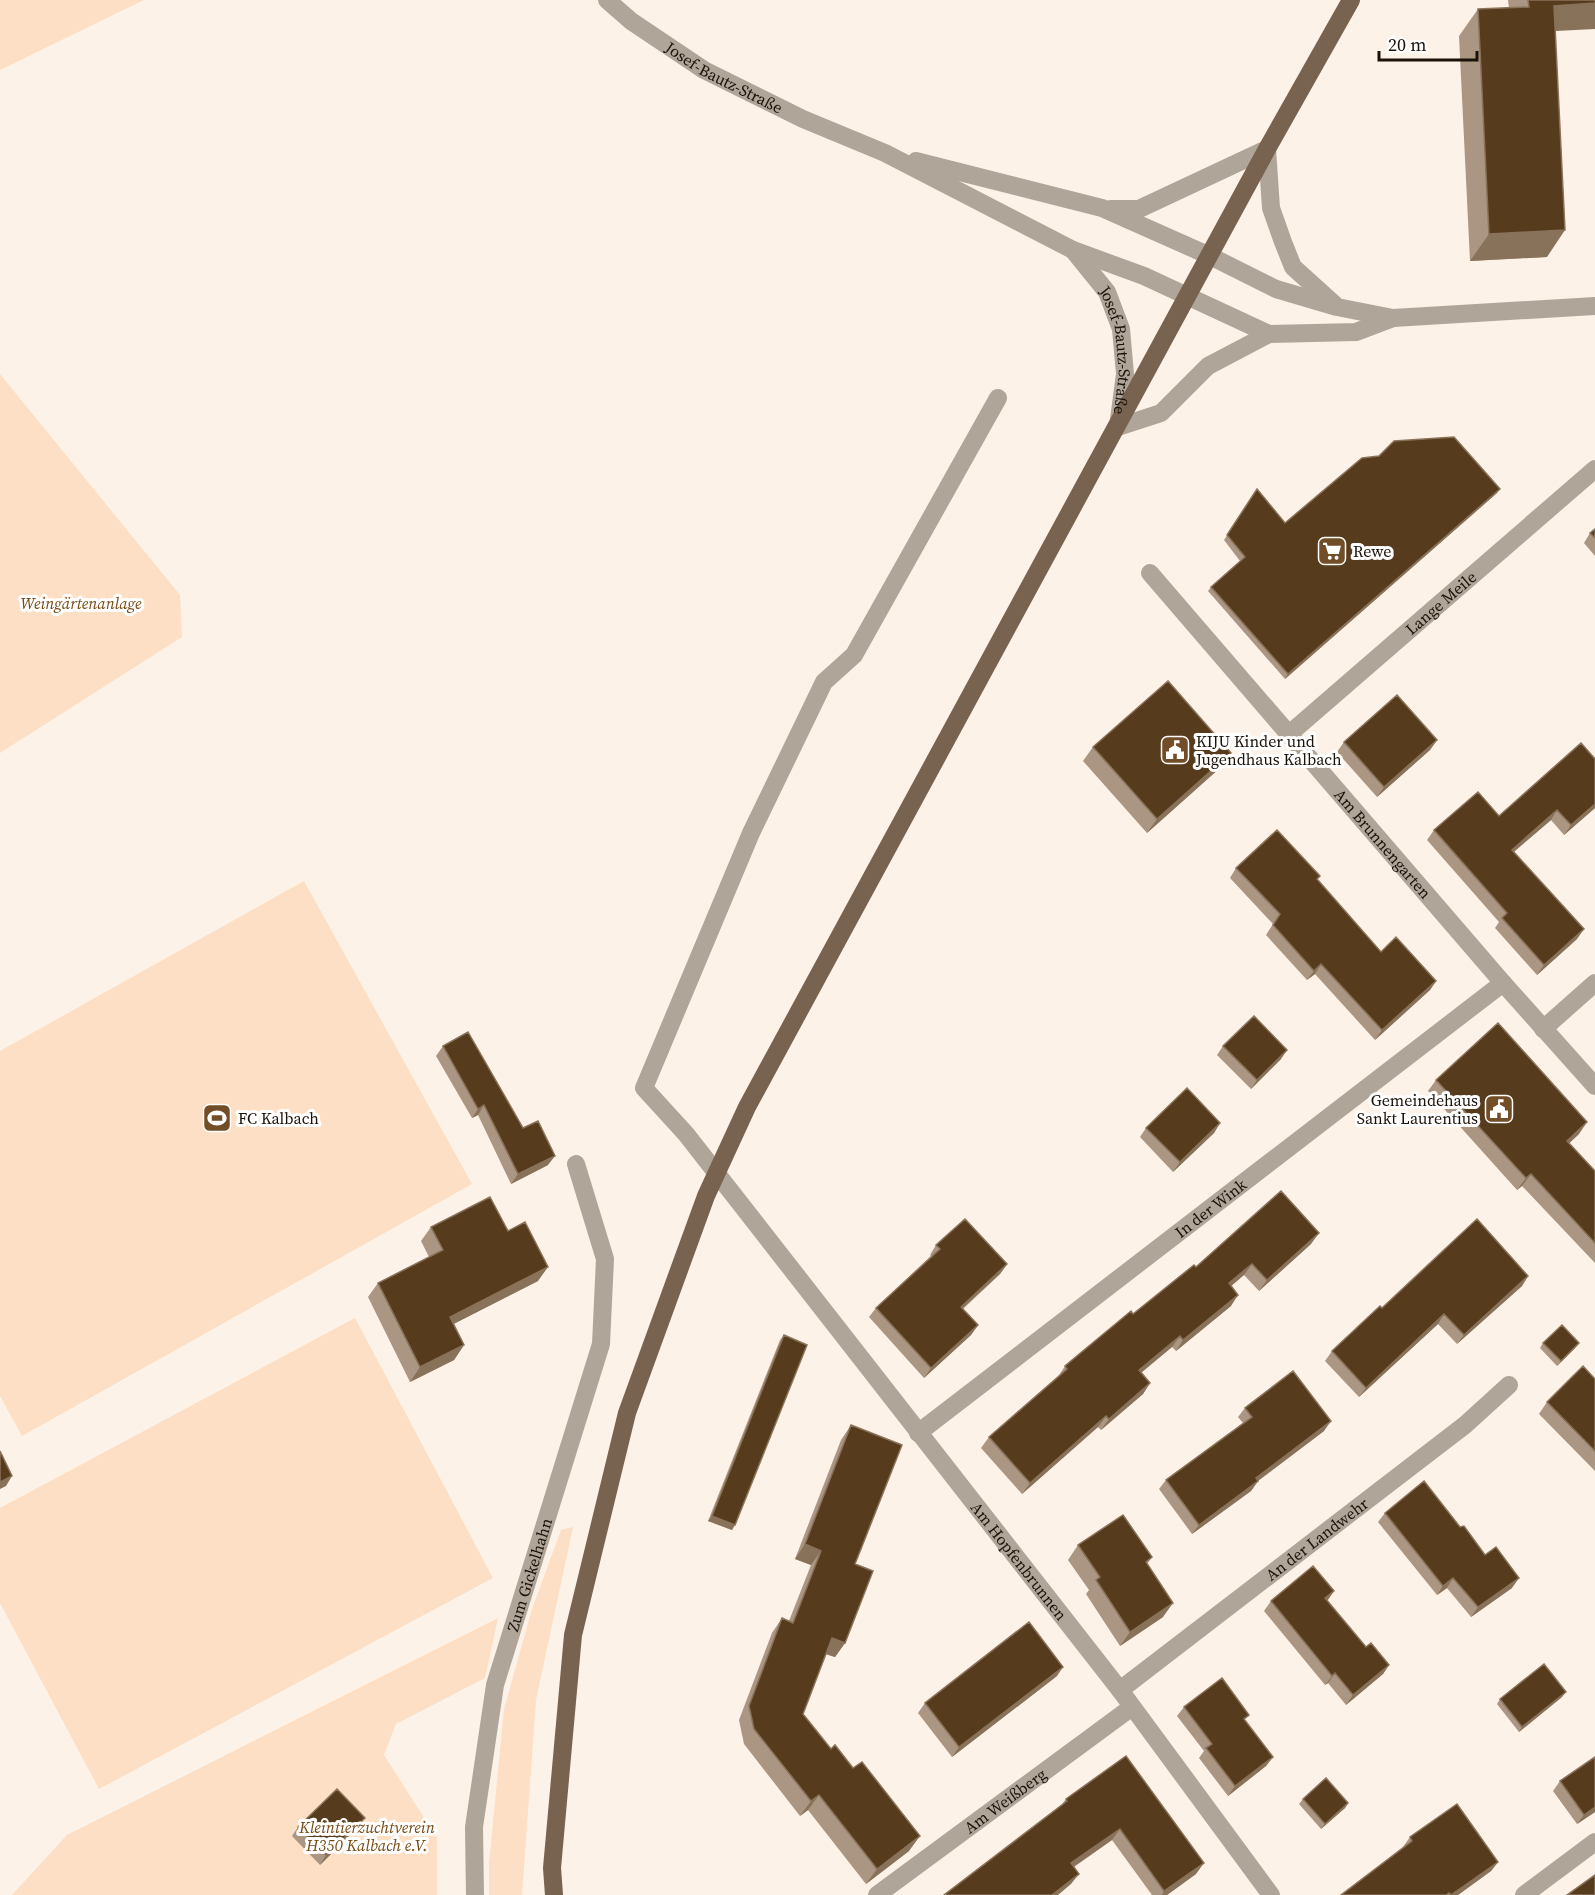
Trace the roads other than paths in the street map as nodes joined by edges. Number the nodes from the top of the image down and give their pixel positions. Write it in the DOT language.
graph roads {
  1 [pos="608,0"];
  2 [pos="1351,0"];
  3 [pos="1267,149"];
  4 [pos="885,153"];
  5 [pos="1102,208"];
  6 [pos="1073,250"];
  7 [pos="1210,256"];
  8 [pos="1188,296"];
  9 [pos="1595,306"];
  10 [pos="1337,307"];
  11 [pos="1393,318"];
  12 [pos="1269,334"];
  13 [pos="998,398"];
  14 [pos="1118,427"];
  15 [pos="1595,469"];
  16 [pos="1150,573"];
  17 [pos="1288,735"];
  18 [pos="1503,983"];
  19 [pos="1595,983"];
  20 [pos="1544,1029"];
  21 [pos="1595,1086"];
  22 [pos="576,1164"];
  23 [pos="1509,1385"];
  24 [pos="918,1433"];
  25 [pos="1120,1690"];
  26 [pos="1132,1707"];
  27 [pos="1595,1842"];
  28 [pos="475,1895"];
  29 [pos="554,1895"];
  30 [pos="877,1895"];
  31 [pos="1271,1895"];
  32 [pos="1524,1895"];
  1 -- 4 [label="street, Josef-Bautz-Straße"];
  2 -- 3 [label="main road"];
  3 -- 5 [label="street, Josef-Bautz-Straße"];
  3 -- 7 [label="main road"];
  3 -- 10 [label="street"];
  4 -- 5 [label="street, Josef-Bautz-Straße"];
  4 -- 6 [label="street, Josef-Bautz-Straße"];
  5 -- 7 [label="street, Josef-Bautz-Straße"];
  6 -- 8 [label="street, Josef-Bautz-Straße"];
  6 -- 14 [label="street, Josef-Bautz-Straße"];
  7 -- 8 [label="main road"];
  7 -- 10 [label="street, Josef-Bautz-Straße"];
  8 -- 12 [label="street, Josef-Bautz-Straße"];
  8 -- 14 [label="main road"];
  9 -- 11 [label="street, Josef-Bautz-Straße"];
  10 -- 11 [label="street, Josef-Bautz-Straße"];
  11 -- 12 [label="street, Josef-Bautz-Straße"];
  12 -- 14 [label="street, Josef-Bautz-Straße"];
  13 -- 24 [label="street, Am Hopfenbrunnen"];
  14 -- 29 [label="main road"];
  15 -- 17 [label="street, Lange Meile"];
  16 -- 17 [label="street, Am Brunnengarten"];
  17 -- 18 [label="street, Am Brunnengarten"];
  18 -- 20 [label="street, Am Brunnengarten"];
  18 -- 24 [label="street, In der Wink"];
  19 -- 20 [label="street"];
  20 -- 21 [label="street, Am Brunnengarten"];
  22 -- 28 [label="street, Zum Gickelhahn"];
  23 -- 25 [label="street, An der Landwehr"];
  24 -- 25 [label="street, Am Hopfenbrunnen"];
  25 -- 26 [label="street, Am Hopfenbrunnen"];
  26 -- 30 [label="street, Am Weißberg"];
  26 -- 31 [label="street, Am Hopfenbrunnen"];
  27 -- 32 [label="street"];
}
